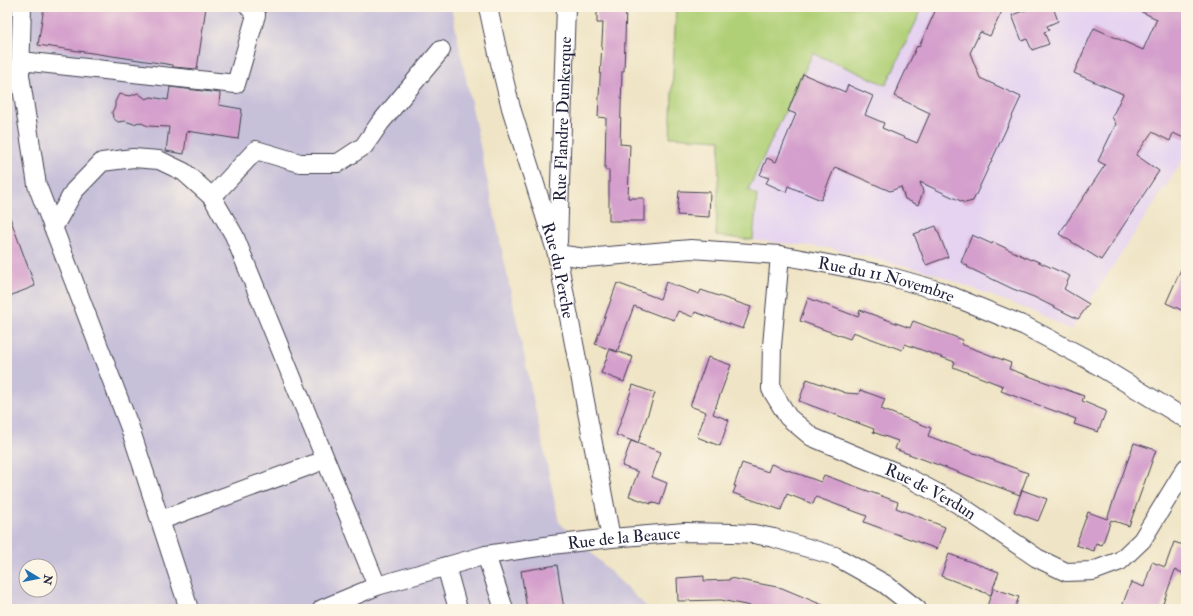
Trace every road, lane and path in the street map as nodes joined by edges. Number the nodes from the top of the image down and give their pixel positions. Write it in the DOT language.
graph roads {
  1 [pos="22,7"];
  2 [pos="250,7"];
  3 [pos="488,7"];
  4 [pos="566,7"];
  5 [pos="441,50"];
  6 [pos="21,61"];
  7 [pos="212,197"];
  8 [pos="53,228"];
  9 [pos="557,254"];
  10 [pos="780,255"];
  11 [pos="1186,419"];
  12 [pos="314,464"];
  13 [pos="1186,468"];
  14 [pos="161,520"];
  15 [pos="611,538"];
  16 [pos="486,555"];
  17 [pos="446,566"];
  18 [pos="377,586"];
  19 [pos="189,609"];
  20 [pos="322,609"];
  21 [pos="458,609"];
  22 [pos="504,609"];
  23 [pos="917,609"];
  1 -- 6 [label="street"];
  2 -- 6 [label="street"];
  3 -- 9 [label="street, Rue du Perche"];
  4 -- 9 [label="street, Rue Flandre Dunkerque"];
  5 -- 7 [label="street"];
  6 -- 8 [label="street"];
  7 -- 8 [label="street"];
  7 -- 18 [label="street"];
  8 -- 14 [label="street"];
  9 -- 10 [label="street, Rue du 11 Novembre"];
  9 -- 15 [label="street, Rue du Perche"];
  10 -- 11 [label="street, Rue du 11 Novembre"];
  10 -- 13 [label="street, Rue de Verdun"];
  12 -- 14 [label="street"];
  14 -- 19 [label="street"];
  15 -- 16 [label="street, Rue de la Beauce"];
  15 -- 23 [label="street, Rue de la Beauce"];
  16 -- 17 [label="street, Rue de la Beauce"];
  16 -- 22 [label="street"];
  17 -- 18 [label="street, Rue de la Beauce"];
  17 -- 21 [label="street"];
  18 -- 20 [label="street, Rue de la Beauce"];
}
